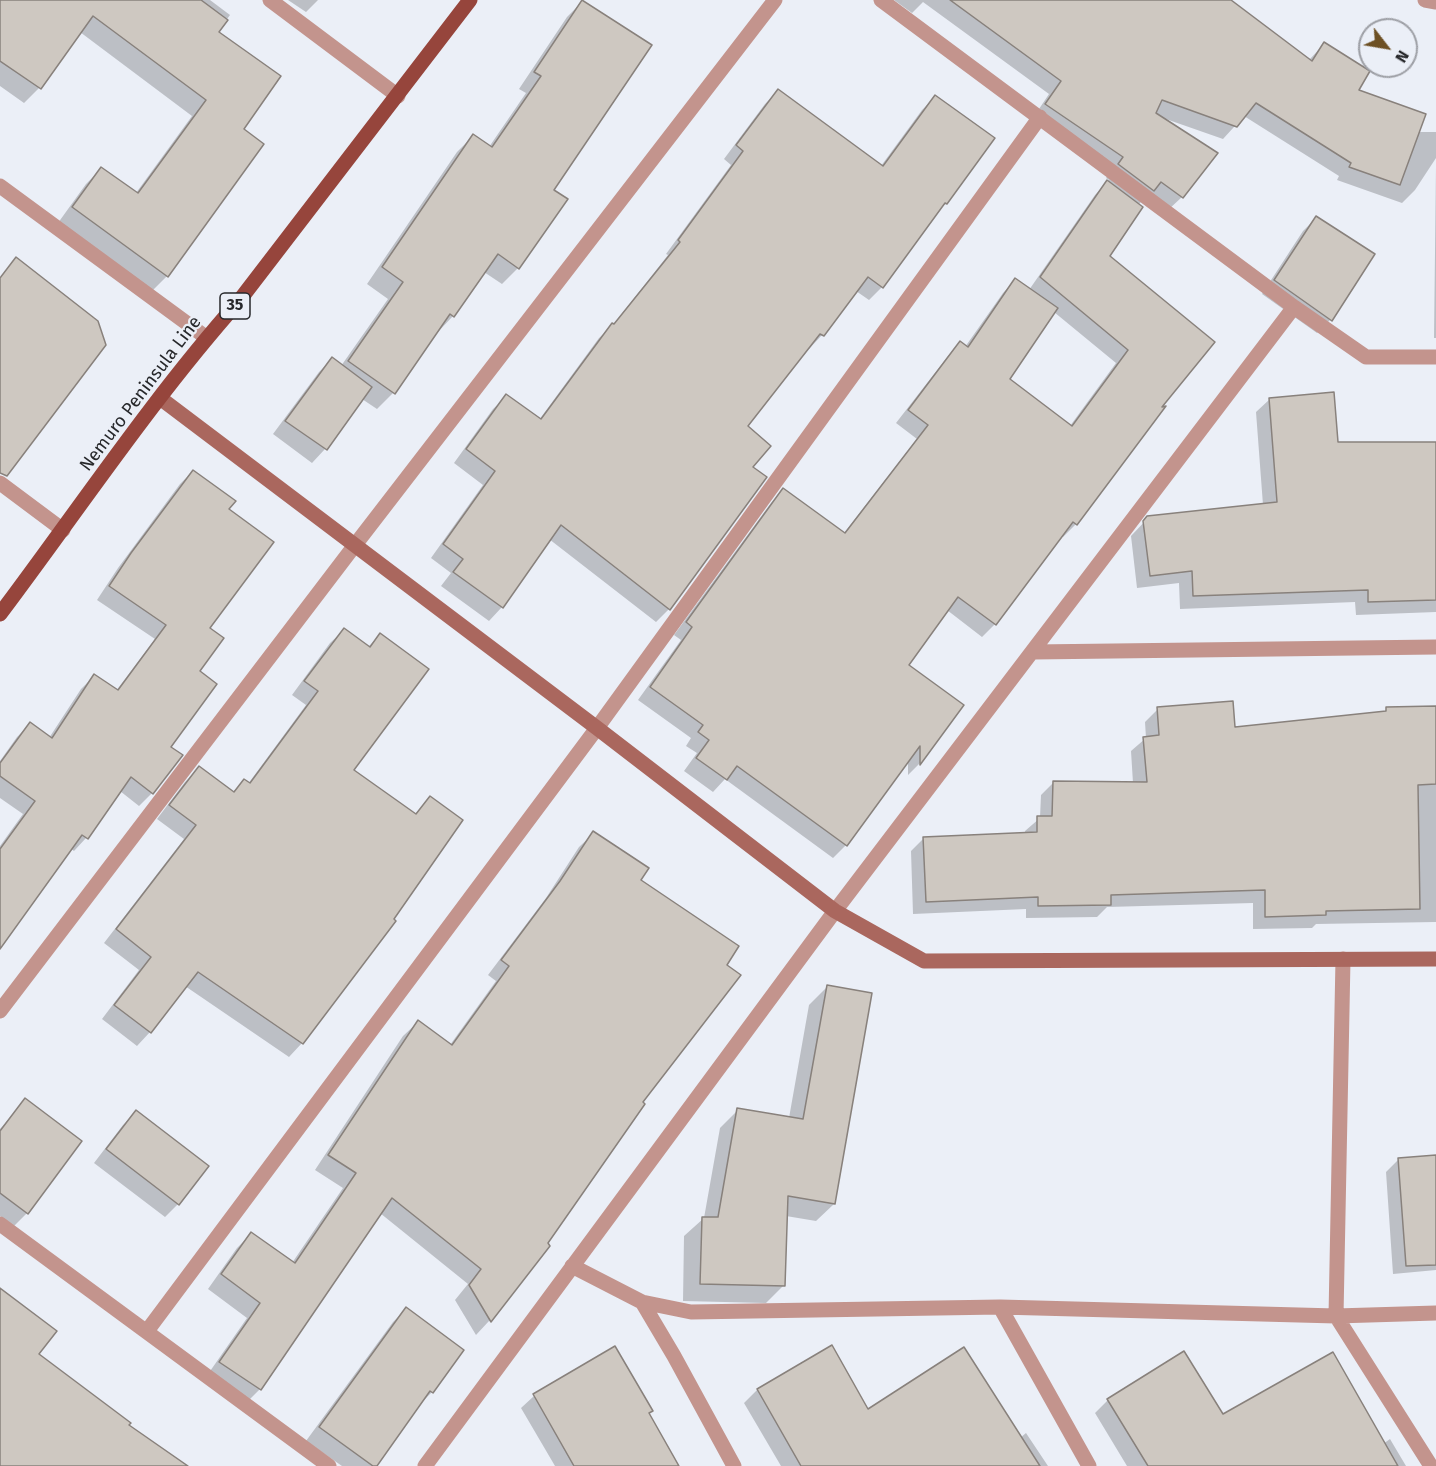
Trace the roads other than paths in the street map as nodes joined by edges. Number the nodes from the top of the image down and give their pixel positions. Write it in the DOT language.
graph roads {
  1 [pos="270,0"];
  2 [pos="470,0"];
  3 [pos="775,0"];
  4 [pos="881,0"];
  5 [pos="1425,0"];
  6 [pos="1436,2"];
  7 [pos="398,96"];
  8 [pos="1040,117"];
  9 [pos="0,186"];
  10 [pos="1294,307"];
  11 [pos="207,338"];
  12 [pos="1436,357"];
  13 [pos="160,398"];
  14 [pos="0,483"];
  15 [pos="63,530"];
  16 [pos="355,545"];
  17 [pos="0,614"];
  18 [pos="1436,647"];
  19 [pos="1033,652"];
  20 [pos="597,728"];
  21 [pos="836,911"];
  22 [pos="1343,959"];
  23 [pos="1436,959"];
  24 [pos="0,1011"];
  25 [pos="0,1224"];
  26 [pos="572,1266"];
  27 [pos="642,1302"];
  28 [pos="1000,1307"];
  29 [pos="1436,1313"];
  30 [pos="1336,1316"];
  31 [pos="147,1330"];
  32 [pos="329,1466"];
  33 [pos="425,1466"];
  34 [pos="734,1466"];
  35 [pos="1089,1466"];
  36 [pos="1431,1466"];
  1 -- 7 [label="street"];
  2 -- 7 [label="main road, Nemuro Peninsula Line / 35"];
  3 -- 16 [label="street"];
  4 -- 8 [label="street"];
  5 -- 6 [label="street"];
  7 -- 11 [label="main road, Nemuro Peninsula Line / 35"];
  8 -- 10 [label="street"];
  8 -- 20 [label="street"];
  9 -- 11 [label="street"];
  10 -- 12 [label="street"];
  10 -- 19 [label="street"];
  11 -- 13 [label="main road, Nemuro Peninsula Line / 35"];
  13 -- 15 [label="main road, Nemuro Peninsula Line / 35"];
  13 -- 16 [label="street"];
  14 -- 15 [label="street"];
  15 -- 17 [label="main road, Nemuro Peninsula Line / 35"];
  16 -- 20 [label="street"];
  16 -- 24 [label="street"];
  18 -- 19 [label="street"];
  19 -- 21 [label="street"];
  20 -- 21 [label="street"];
  20 -- 31 [label="street"];
  21 -- 22 [label="street"];
  21 -- 26 [label="street"];
  22 -- 23 [label="street"];
  22 -- 30 [label="street"];
  25 -- 31 [label="street"];
  26 -- 27 [label="street"];
  26 -- 33 [label="street"];
  27 -- 28 [label="street"];
  27 -- 34 [label="street"];
  28 -- 30 [label="street"];
  28 -- 35 [label="street"];
  29 -- 30 [label="street"];
  30 -- 36 [label="street"];
  31 -- 32 [label="street"];
}
